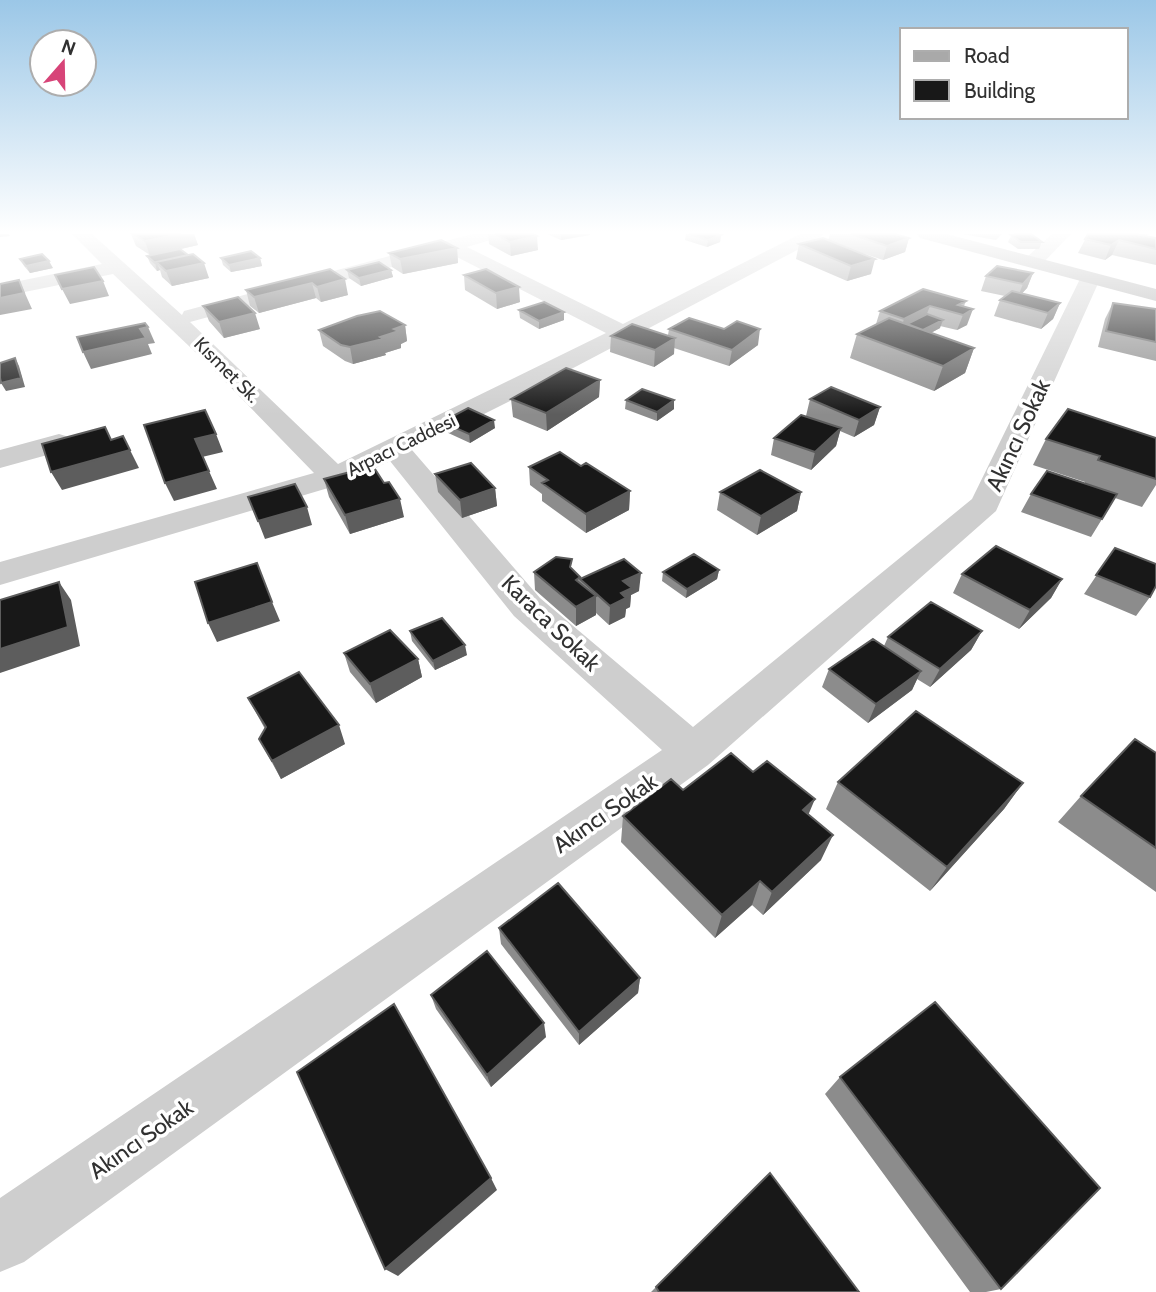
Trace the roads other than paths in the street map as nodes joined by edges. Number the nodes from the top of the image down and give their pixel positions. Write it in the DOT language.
graph roads {
  1 [pos="147,294"];
  2 [pos="271,294"];
  3 [pos="547,294"];
  4 [pos="694,294"];
  5 [pos="1083,294"];
  6 [pos="176,320"];
  7 [pos="624,333"];
  8 [pos="59,443"];
  9 [pos="395,449"];
  10 [pos="0,460"];
  11 [pos="334,477"];
  12 [pos="0,575"];
  13 [pos="693,752"];
  14 [pos="0,1238"];
  1 -- 6 [label="street, Kısmet Sk."];
  2 -- 6 [label="street"];
  3 -- 7 [label="street"];
  4 -- 7 [label="street, Arpacı Caddesi"];
  5 -- 13 [label="street, Akıncı Sokak"];
  6 -- 11 [label="street, Kısmet Sk."];
  7 -- 9 [label="street, Arpacı Caddesi"];
  8 -- 10 [label="street"];
  9 -- 11 [label="street, Arpacı Caddesi"];
  9 -- 13 [label="street, Karaca Sokak"];
  11 -- 12 [label="street, Arpacı Caddesi"];
  13 -- 14 [label="street, Akıncı Sokak"];
}
